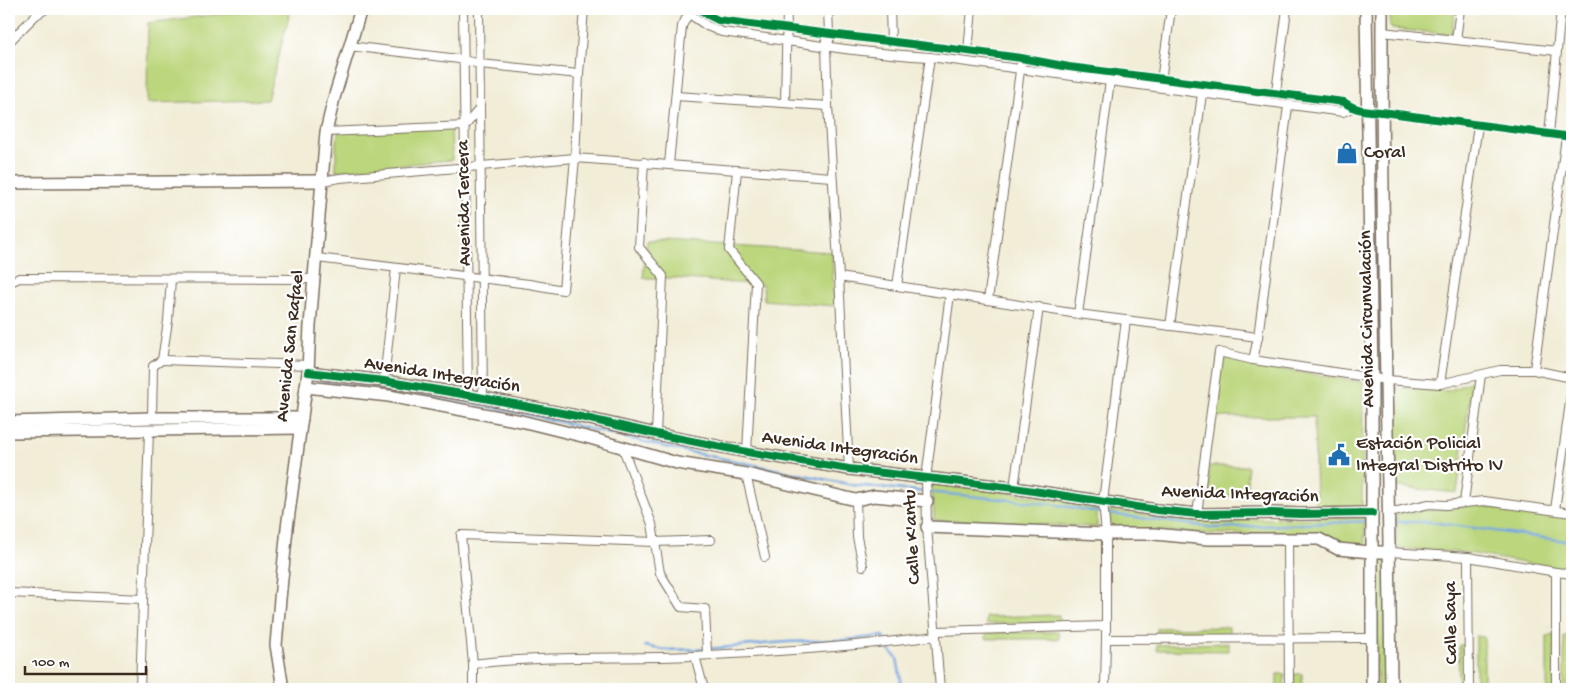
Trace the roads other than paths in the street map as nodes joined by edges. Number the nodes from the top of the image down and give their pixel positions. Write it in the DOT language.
graph roads {
  1 [pos="46,9"];
  2 [pos="361,9"];
  3 [pos="463,9"];
  4 [pos="479,9"];
  5 [pos="584,9"];
  6 [pos="700,9"];
  7 [pos="787,9"];
  8 [pos="828,9"];
  9 [pos="890,9"];
  10 [pos="972,9"];
  11 [pos="1171,9"];
  12 [pos="1287,9"];
  13 [pos="1366,9"];
  14 [pos="1382,9"];
  15 [pos="1460,9"];
  16 [pos="1562,9"];
  17 [pos="687,10"];
  18 [pos="786,29"];
  19 [pos="1382,32"];
  20 [pos="828,34"];
  21 [pos="786,40"];
  22 [pos="1456,40"];
  23 [pos="891,41"];
  24 [pos="9,42"];
  25 [pos="349,46"];
  26 [pos="826,47"];
  27 [pos="968,51"];
  28 [pos="1557,51"];
  29 [pos="930,57"];
  30 [pos="1022,58"];
  31 [pos="464,60"];
  32 [pos="480,64"];
  33 [pos="1020,68"];
  34 [pos="579,74"];
  35 [pos="1162,78"];
  36 [pos="1110,81"];
  37 [pos="1160,88"];
  38 [pos="1276,92"];
  39 [pos="1202,94"];
  40 [pos="676,96"];
  41 [pos="785,104"];
  42 [pos="828,106"];
  43 [pos="1288,106"];
  44 [pos="480,108"];
  45 [pos="1352,108"];
  46 [pos="1366,111"];
  47 [pos="1382,112"];
  48 [pos="1478,125"];
  49 [pos="464,126"];
  50 [pos="326,132"];
  51 [pos="1549,134"];
  52 [pos="1569,137"];
  53 [pos="575,158"];
  54 [pos="644,162"];
  55 [pos="670,164"];
  56 [pos="481,166"];
  57 [pos="465,168"];
  58 [pos="736,171"];
  59 [pos="832,177"];
  60 [pos="322,180"];
  61 [pos="9,183"];
  62 [pos="317,258"];
  63 [pos="396,268"];
  64 [pos="466,277"];
  65 [pos="839,277"];
  66 [pos="171,279"];
  67 [pos="482,279"];
  68 [pos="314,280"];
  69 [pos="897,286"];
  70 [pos="9,293"];
  71 [pos="950,294"];
  72 [pos="988,300"];
  73 [pos="1039,307"];
  74 [pos="1078,314"];
  75 [pos="1126,320"];
  76 [pos="1170,326"];
  77 [pos="1258,337"];
  78 [pos="162,360"];
  79 [pos="1253,360"];
  80 [pos="308,368"];
  81 [pos="1534,370"];
  82 [pos="1481,374"];
  83 [pos="1372,378"];
  84 [pos="1572,378"];
  85 [pos="1386,380"];
  86 [pos="384,381"];
  87 [pos="1440,384"];
  88 [pos="306,387"];
  89 [pos="1572,388"];
  90 [pos="468,395"];
  91 [pos="483,398"];
  92 [pos="152,418"];
  93 [pos="9,422"];
  94 [pos="301,423"];
  95 [pos="149,431"];
  96 [pos="9,432"];
  97 [pos="656,434"];
  98 [pos="622,446"];
  99 [pos="747,452"];
  100 [pos="849,469"];
  101 [pos="746,474"];
  102 [pos="1014,488"];
  103 [pos="926,491"];
  104 [pos="856,500"];
  105 [pos="1103,501"];
  106 [pos="1464,502"];
  107 [pos="1555,510"];
  108 [pos="1572,513"];
  109 [pos="1197,514"];
  110 [pos="1372,519"];
  111 [pos="1389,519"];
  112 [pos="927,527"];
  113 [pos="1106,534"];
  114 [pos="1288,539"];
  115 [pos="710,540"];
  116 [pos="655,542"];
  117 [pos="1371,552"];
  118 [pos="1390,552"];
  119 [pos="765,557"];
  120 [pos="1468,557"];
  121 [pos="863,566"];
  122 [pos="1556,572"];
  123 [pos="1572,574"];
  124 [pos="9,593"];
  125 [pos="143,598"];
  126 [pos="1106,626"];
  127 [pos="936,633"];
  128 [pos="1289,638"];
  129 [pos="1372,638"];
  130 [pos="1106,639"];
  131 [pos="707,654"];
  132 [pos="695,656"];
  133 [pos="473,664"];
  134 [pos="140,689"];
  135 [pos="283,689"];
  136 [pos="473,689"];
  137 [pos="704,689"];
  138 [pos="940,689"];
  139 [pos="1105,689"];
  140 [pos="1289,689"];
  141 [pos="1372,689"];
  142 [pos="1391,689"];
  143 [pos="1469,689"];
  144 [pos="1556,689"];
  1 -- 24 [label="street"];
  2 -- 25 [label="street, Avenida San Rafael"];
  3 -- 31 [label="street, Avenida Tercera"];
  4 -- 32 [label="street, Avenida Tercera"];
  5 -- 34 [label="street"];
  6 -- 18 [label="street"];
  7 -- 18 [label="street"];
  8 -- 20 [label="street"];
  9 -- 23 [label="street"];
  10 -- 27 [label="street"];
  11 -- 35 [label="street"];
  12 -- 38 [label="street"];
  13 -- 46 [label="street, Avenida Circunvalación"];
  14 -- 19 [label="street, Avenida Circunvalación"];
  15 -- 22 [label="street"];
  16 -- 28 [label="street"];
  17 -- 21 [label="street"];
  17 -- 40 [label="street"];
  18 -- 20 [label="street"];
  18 -- 21 [label="street"];
  19 -- 22 [label="street"];
  19 -- 47 [label="street, Avenida Circunvalación"];
  20 -- 23 [label="street"];
  20 -- 26 [label="street"];
  21 -- 26 [label="street"];
  21 -- 41 [label="street"];
  22 -- 28 [label="street"];
  23 -- 27 [label="street"];
  25 -- 31 [label="street"];
  25 -- 50 [label="street, Avenida San Rafael"];
  26 -- 29 [label="street"];
  26 -- 42 [label="street"];
  27 -- 30 [label="street"];
  28 -- 51 [label="street"];
  29 -- 33 [label="street"];
  29 -- 69 [label="street"];
  30 -- 33 [label="street"];
  30 -- 35 [label="street"];
  31 -- 32 [label="street"];
  31 -- 49 [label="street, Avenida Tercera"];
  32 -- 34 [label="street"];
  32 -- 44 [label="street, Avenida Tercera"];
  33 -- 36 [label="street"];
  33 -- 72 [label="street"];
  34 -- 53 [label="street"];
  35 -- 37 [label="street"];
  35 -- 38 [label="street"];
  36 -- 37 [label="street"];
  36 -- 74 [label="street"];
  37 -- 39 [label="street"];
  38 -- 45 [label="street"];
  39 -- 43 [label="street"];
  39 -- 76 [label="street"];
  40 -- 41 [label="street"];
  40 -- 55 [label="street"];
  41 -- 42 [label="street"];
  42 -- 59 [label="street"];
  43 -- 45 [label="street"];
  43 -- 77 [label="street"];
  44 -- 49 [label="street"];
  44 -- 56 [label="street, Avenida Tercera"];
  45 -- 46 [label="street"];
  46 -- 47 [label="street"];
  46 -- 83 [label="street, Avenida Circunvalación"];
  47 -- 48 [label="street"];
  47 -- 85 [label="street, Avenida Circunvalación"];
  48 -- 51 [label="street"];
  48 -- 87 [label="street"];
  49 -- 50 [label="street"];
  49 -- 57 [label="street, Avenida Tercera"];
  50 -- 60 [label="street, Avenida San Rafael"];
  51 -- 52 [label="street"];
  52 -- 81 [label="street"];
  53 -- 54 [label="street"];
  53 -- 56 [label="street"];
  53 -- 67 [label="street"];
  54 -- 55 [label="street"];
  54 -- 97 [label="street"];
  55 -- 58 [label="street"];
  56 -- 57 [label="street"];
  56 -- 67 [label="street, Avenida Tercera"];
  57 -- 60 [label="street"];
  57 -- 64 [label="street, Avenida Tercera"];
  58 -- 59 [label="street"];
  58 -- 99 [label="street"];
  59 -- 65 [label="street"];
  60 -- 61 [label="street"];
  60 -- 62 [label="street, Avenida San Rafael"];
  62 -- 63 [label="street"];
  62 -- 68 [label="street, Avenida San Rafael"];
  63 -- 64 [label="street"];
  63 -- 86 [label="street"];
  64 -- 67 [label="street"];
  64 -- 90 [label="street, Avenida Tercera"];
  65 -- 69 [label="street"];
  65 -- 100 [label="street"];
  66 -- 68 [label="street"];
  66 -- 70 [label="street"];
  66 -- 78 [label="street"];
  67 -- 91 [label="street, Avenida Tercera"];
  68 -- 80 [label="street, Avenida San Rafael"];
  69 -- 71 [label="street"];
  71 -- 72 [label="street"];
  71 -- 103 [label="street, Calle K'antu"];
  72 -- 73 [label="street"];
  73 -- 74 [label="street"];
  73 -- 102 [label="street"];
  74 -- 75 [label="street"];
  75 -- 76 [label="street"];
  75 -- 105 [label="street"];
  76 -- 77 [label="street"];
  77 -- 79 [label="street"];
  78 -- 80 [label="street"];
  78 -- 92 [label="street"];
  79 -- 83 [label="street"];
  79 -- 109 [label="street"];
  80 -- 86 [label="street, Avenida Integración"];
  80 -- 88 [label="street, Avenida San Rafael"];
  81 -- 82 [label="street"];
  81 -- 84 [label="street"];
  82 -- 87 [label="street"];
  82 -- 106 [label="street"];
  83 -- 85 [label="street"];
  83 -- 110 [label="street, Avenida Circunvalación"];
  85 -- 87 [label="street"];
  85 -- 111 [label="street, Avenida Circunvalación"];
  86 -- 90 [label="street, Avenida Integración"];
  88 -- 94 [label="street, Avenida San Rafael"];
  88 -- 98 [label="street, Avenida Integración"];
  89 -- 107 [label="street"];
  90 -- 91 [label="street, Avenida Integración"];
  91 -- 97 [label="street, Avenida Integración"];
  92 -- 93 [label="street"];
  92 -- 94 [label="street"];
  94 -- 95 [label="street"];
  94 -- 135 [label="street, Avenida San Rafael"];
  95 -- 96 [label="street"];
  95 -- 125 [label="street"];
  97 -- 99 [label="street, Avenida Integración"];
  98 -- 101 [label="street, Avenida Integración"];
  98 -- 116 [label="street"];
  99 -- 100 [label="street, Avenida Integración"];
  100 -- 103 [label="street, Avenida Integración"];
  101 -- 104 [label="street, Avenida Integración"];
  101 -- 119 [label="street"];
  102 -- 103 [label="street, Avenida Integración"];
  102 -- 105 [label="street, Avenida Integración"];
  103 -- 104 [label="street, Avenida Integración"];
  103 -- 112 [label="street, Calle K'antu"];
  104 -- 121 [label="street"];
  105 -- 109 [label="street, Avenida Integración"];
  105 -- 113 [label="street"];
  106 -- 107 [label="street"];
  106 -- 111 [label="street"];
  107 -- 108 [label="street"];
  109 -- 110 [label="street, Avenida Integración"];
  110 -- 117 [label="street, Avenida Circunvalación"];
  111 -- 118 [label="street, Avenida Circunvalación"];
  112 -- 113 [label="street"];
  112 -- 127 [label="street, Calle K'antu"];
  113 -- 114 [label="street"];
  113 -- 126 [label="street"];
  114 -- 117 [label="street"];
  114 -- 128 [label="street"];
  115 -- 116 [label="street"];
  116 -- 131 [label="street"];
  116 -- 133 [label="street"];
  117 -- 118 [label="street"];
  117 -- 129 [label="street, Avenida Circunvalación"];
  118 -- 120 [label="street"];
  118 -- 142 [label="street, Avenida Circunvalación"];
  120 -- 122 [label="street"];
  120 -- 143 [label="street, Calle Saya"];
  122 -- 123 [label="street"];
  122 -- 144 [label="street"];
  124 -- 125 [label="street"];
  125 -- 134 [label="street"];
  126 -- 127 [label="street"];
  126 -- 130 [label="street"];
  127 -- 131 [label="street"];
  127 -- 138 [label="street, Calle K'antu"];
  128 -- 129 [label="street"];
  128 -- 130 [label="street"];
  128 -- 140 [label="street"];
  129 -- 141 [label="street, Avenida Circunvalación"];
  130 -- 139 [label="street"];
  131 -- 132 [label="street"];
  132 -- 133 [label="street"];
  132 -- 137 [label="street"];
  133 -- 136 [label="street"];
}
